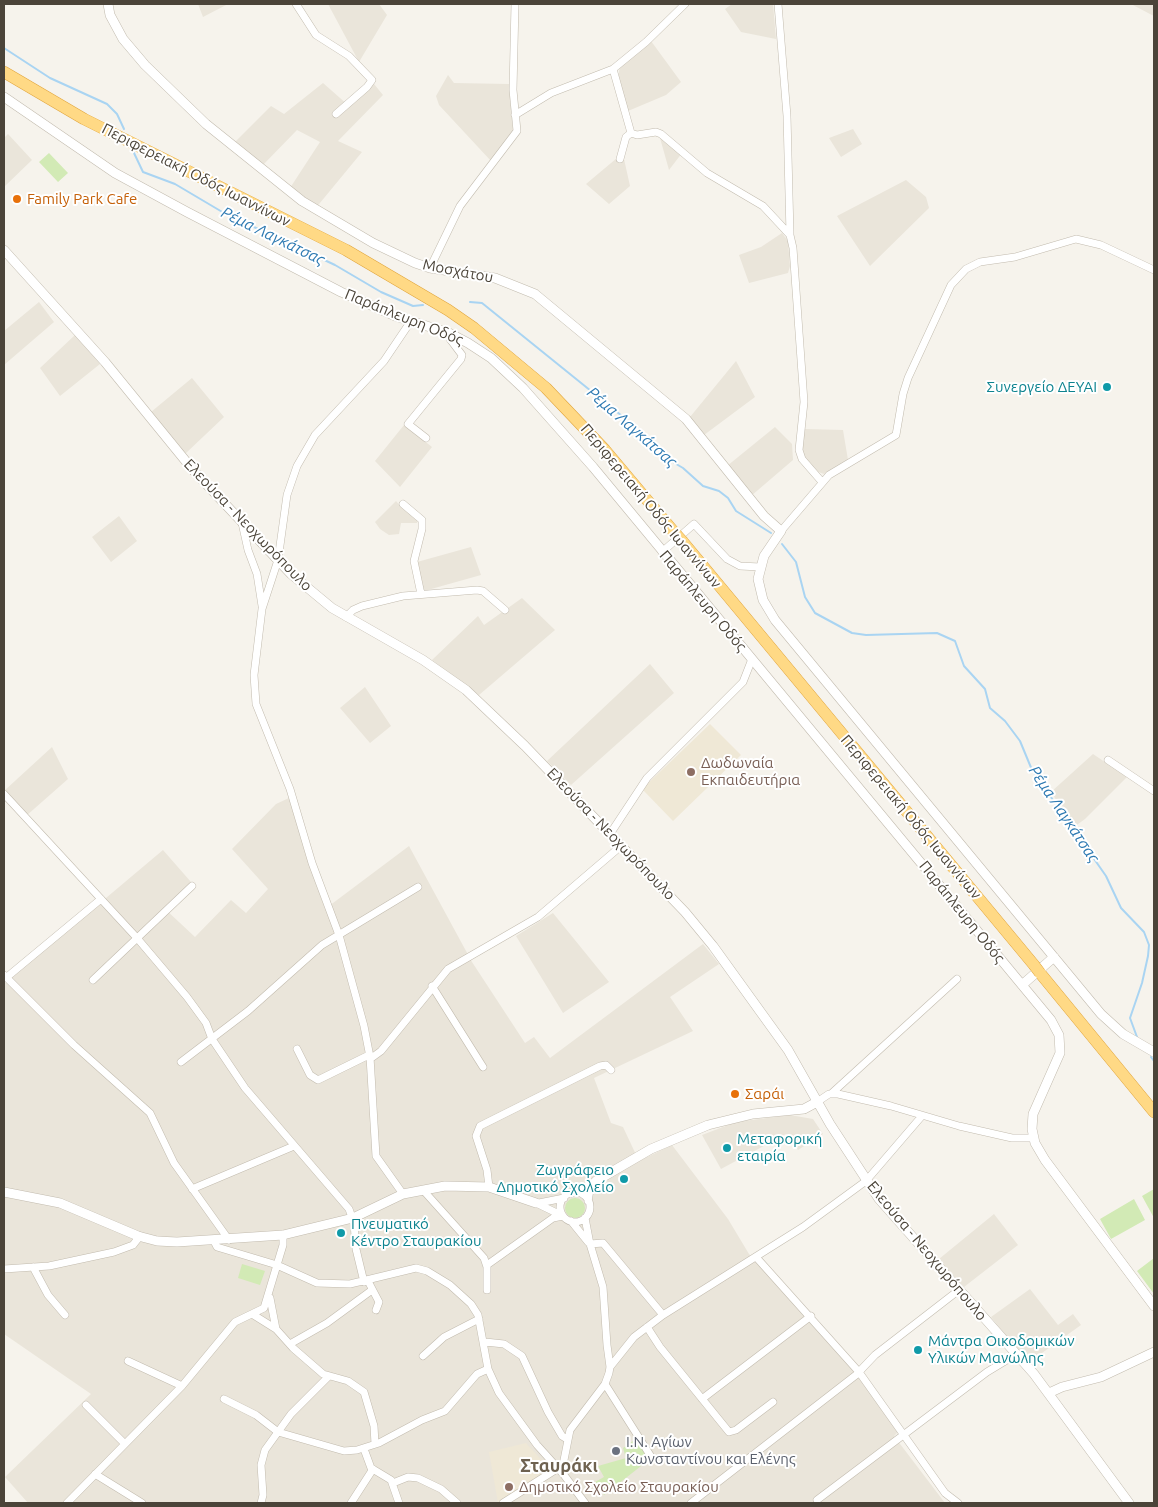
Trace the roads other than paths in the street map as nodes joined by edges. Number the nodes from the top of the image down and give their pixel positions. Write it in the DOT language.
graph roads {
  1 [pos="108,4"];
  2 [pos="296,4"];
  3 [pos="515,4"];
  4 [pos="684,4"];
  5 [pos="778,4"];
  6 [pos="613,69"];
  7 [pos="4,72"];
  8 [pos="4,97"];
  9 [pos="336,114"];
  10 [pos="515,114"];
  11 [pos="631,133"];
  12 [pos="620,158"];
  13 [pos="790,235"];
  14 [pos="4,250"];
  15 [pos="430,268"];
  16 [pos="1154,270"];
  17 [pos="411,321"];
  18 [pos="449,333"];
  19 [pos="426,438"];
  20 [pos="822,482"];
  21 [pos="404,504"];
  22 [pos="242,523"];
  23 [pos="781,530"];
  24 [pos="662,552"];
  25 [pos="278,560"];
  26 [pos="760,568"];
  27 [pos="422,594"];
  28 [pos="262,609"];
  29 [pos="505,610"];
  30 [pos="346,617"];
  31 [pos="752,659"];
  32 [pos="1108,760"];
  33 [pos="1154,791"];
  34 [pos="4,794"];
  35 [pos="610,834"];
  36 [pos="621,846"];
  37 [pos="192,886"];
  38 [pos="418,887"];
  39 [pos="101,899"];
  40 [pos="338,934"];
  41 [pos="137,938"];
  42 [pos="1054,957"];
  43 [pos="5,976"];
  44 [pos="957,978"];
  45 [pos="93,980"];
  46 [pos="1022,985"];
  47 [pos="432,986"];
  48 [pos="212,1039"];
  49 [pos="297,1048"];
  50 [pos="1154,1052"];
  51 [pos="370,1057"];
  52 [pos="181,1062"];
  53 [pos="483,1067"];
  54 [pos="611,1070"];
  55 [pos="832,1094"];
  56 [pos="817,1102"];
  57 [pos="1154,1112"];
  58 [pos="921,1117"];
  59 [pos="1034,1138"];
  60 [pos="294,1146"];
  61 [pos="596,1180"];
  62 [pos="866,1181"];
  63 [pos="489,1186"];
  64 [pos="192,1189"];
  65 [pos="423,1190"];
  66 [pos="4,1192"];
  67 [pos="572,1193"];
  68 [pos="403,1194"];
  69 [pos="564,1198"];
  70 [pos="588,1200"];
  71 [pos="536,1203"];
  72 [pos="563,1216"];
  73 [pos="353,1218"];
  74 [pos="585,1218"];
  75 [pos="571,1221"];
  76 [pos="282,1235"];
  77 [pos="140,1236"];
  78 [pos="229,1240"];
  79 [pos="214,1241"];
  80 [pos="590,1244"];
  81 [pos="756,1257"];
  82 [pos="277,1265"];
  83 [pos="487,1265"];
  84 [pos="33,1267"];
  85 [pos="4,1269"];
  86 [pos="366,1281"];
  87 [pos="372,1290"];
  88 [pos="487,1290"];
  89 [pos="959,1290"];
  90 [pos="269,1295"];
  91 [pos="1154,1306"];
  92 [pos="376,1310"];
  93 [pos="252,1314"];
  94 [pos="65,1315"];
  95 [pos="663,1315"];
  96 [pos="811,1316"];
  97 [pos="479,1319"];
  98 [pos="647,1327"];
  99 [pos="276,1329"];
  100 [pos="485,1342"];
  101 [pos="290,1344"];
  102 [pos="1154,1352"];
  103 [pos="1015,1355"];
  104 [pos="423,1356"];
  105 [pos="128,1361"];
  106 [pos="610,1367"];
  107 [pos="488,1369"];
  108 [pos="859,1372"];
  109 [pos="328,1377"];
  110 [pos="605,1384"];
  111 [pos="182,1386"];
  112 [pos="1049,1393"];
  113 [pos="224,1399"];
  114 [pos="702,1399"];
  115 [pos="773,1402"];
  116 [pos="86,1405"];
  117 [pos="278,1432"];
  118 [pos="904,1434"];
  119 [pos="567,1439"];
  120 [pos="125,1444"];
  121 [pos="375,1444"];
  122 [pos="364,1449"];
  123 [pos="650,1455"];
  124 [pos="373,1469"];
  125 [pos="558,1470"];
  126 [pos="95,1474"];
  127 [pos="393,1484"];
  128 [pos="516,1495"];
  129 [pos="818,1500"];
  130 [pos="67,1503"];
  131 [pos="142,1503"];
  132 [pos="261,1503"];
  133 [pos="351,1503"];
  134 [pos="399,1503"];
  135 [pos="457,1503"];
  136 [pos="503,1503"];
  137 [pos="516,1503"];
  138 [pos="585,1503"];
  139 [pos="691,1503"];
  140 [pos="958,1503"];
  141 [pos="1129,1503"];
  1 -- 15 [label="street, Μοσχάτου"];
  2 -- 9 [label="street"];
  3 -- 10 [label="street"];
  4 -- 6 [label="street"];
  5 -- 13 [label="street"];
  6 -- 10 [label="street"];
  6 -- 11 [label="street"];
  7 -- 57 [label="highway, Περιφερειακή Οδός Ιωαννίνων, bridge"];
  8 -- 17 [label="street, Παράπλευρη Οδός"];
  10 -- 15 [label="street"];
  11 -- 12 [label="street"];
  11 -- 13 [label="street"];
  13 -- 20 [label="street"];
  14 -- 22 [label="street, Ελεούσα - Νεοχωρόπουλο"];
  15 -- 23 [label="street, Μοσχάτου"];
  16 -- 20 [label="street"];
  17 -- 18 [label="street, Παράπλευρη Οδός"];
  17 -- 25 [label="street"];
  18 -- 19 [label="street"];
  18 -- 24 [label="street, Παράπλευρη Οδός"];
  20 -- 23 [label="street"];
  21 -- 27 [label="street"];
  22 -- 25 [label="street, Ελεούσα - Νεοχωρόπουλο"];
  22 -- 28 [label="street"];
  23 -- 26 [label="street"];
  24 -- 26 [label="street"];
  24 -- 31 [label="street, Παράπλευρη Οδός"];
  25 -- 28 [label="street"];
  25 -- 30 [label="street, Ελεούσα - Νεοχωρόπουλο"];
  26 -- 42 [label="street"];
  27 -- 29 [label="street"];
  27 -- 30 [label="street"];
  28 -- 40 [label="street"];
  30 -- 35 [label="street, Ελεούσα - Νεοχωρόπουλο"];
  31 -- 35 [label="street"];
  31 -- 46 [label="street, Παράπλευρη Οδός"];
  32 -- 33 [label="street"];
  34 -- 39 [label="street"];
  35 -- 36 [label="street, Ελεούσα - Νεοχωρόπουλο"];
  36 -- 47 [label="street"];
  36 -- 56 [label="street, Ελεούσα - Νεοχωρόπουλο"];
  37 -- 41 [label="street"];
  38 -- 40 [label="street"];
  39 -- 41 [label="street"];
  39 -- 43 [label="street"];
  40 -- 48 [label="street"];
  40 -- 51 [label="street"];
  41 -- 45 [label="street"];
  41 -- 48 [label="street"];
  42 -- 46 [label="street"];
  42 -- 50 [label="street"];
  43 -- 64 [label="street"];
  44 -- 55 [label="street"];
  46 -- 59 [label="street, Παράπλευρη Οδός"];
  47 -- 51 [label="street"];
  47 -- 53 [label="street"];
  48 -- 52 [label="street"];
  48 -- 60 [label="street"];
  49 -- 51 [label="street"];
  51 -- 68 [label="street"];
  54 -- 63 [label="street"];
  55 -- 56 [label="street"];
  55 -- 58 [label="street"];
  56 -- 61 [label="street"];
  56 -- 62 [label="street, Ελεούσα - Νεοχωρόπουλο"];
  58 -- 59 [label="street"];
  58 -- 62 [label="street"];
  59 -- 91 [label="street, Παράπλευρη Οδός"];
  60 -- 64 [label="street"];
  60 -- 73 [label="street"];
  61 -- 67 [label="street"];
  61 -- 70 [label="street"];
  62 -- 81 [label="street"];
  62 -- 89 [label="street, Ελεούσα - Νεοχωρόπουλο"];
  63 -- 65 [label="street"];
  63 -- 71 [label="street"];
  64 -- 78 [label="street"];
  65 -- 68 [label="street"];
  65 -- 83 [label="street"];
  66 -- 77 [label="street"];
  67 -- 69 [label="street"];
  67 -- 70 [label="street"];
  68 -- 73 [label="street"];
  69 -- 71 [label="street"];
  69 -- 72 [label="street"];
  70 -- 74 [label="street"];
  71 -- 72 [label="street"];
  72 -- 75 [label="street"];
  72 -- 83 [label="street"];
  73 -- 76 [label="street"];
  73 -- 86 [label="street"];
  74 -- 75 [label="street"];
  74 -- 80 [label="street"];
  75 -- 80 [label="street"];
  76 -- 78 [label="street"];
  76 -- 82 [label="street"];
  77 -- 79 [label="street"];
  77 -- 84 [label="street"];
  78 -- 79 [label="street"];
  79 -- 82 [label="street"];
  80 -- 95 [label="street"];
  80 -- 106 [label="street"];
  81 -- 95 [label="street"];
  81 -- 96 [label="street"];
  82 -- 86 [label="street"];
  82 -- 90 [label="street"];
  83 -- 88 [label="street"];
  84 -- 85 [label="street"];
  84 -- 94 [label="street"];
  86 -- 87 [label="street"];
  86 -- 97 [label="street"];
  87 -- 92 [label="street"];
  87 -- 101 [label="street"];
  89 -- 103 [label="street, Ελεούσα - Νεοχωρόπουλο"];
  89 -- 108 [label="street"];
  90 -- 93 [label="street"];
  90 -- 99 [label="street"];
  93 -- 99 [label="street"];
  93 -- 111 [label="street"];
  95 -- 98 [label="street"];
  96 -- 108 [label="street"];
  96 -- 114 [label="street"];
  97 -- 100 [label="street"];
  97 -- 104 [label="street"];
  98 -- 106 [label="street"];
  98 -- 114 [label="street"];
  99 -- 101 [label="street"];
  100 -- 107 [label="street"];
  100 -- 119 [label="street"];
  101 -- 109 [label="street"];
  102 -- 112 [label="street"];
  103 -- 112 [label="street, Ελεούσα - Νεοχωρόπουλο"];
  103 -- 118 [label="street"];
  105 -- 111 [label="street"];
  106 -- 110 [label="street"];
  107 -- 121 [label="street"];
  107 -- 125 [label="street"];
  108 -- 118 [label="street"];
  108 -- 139 [label="street"];
  109 -- 117 [label="street"];
  109 -- 121 [label="street"];
  110 -- 119 [label="street"];
  110 -- 123 [label="street"];
  111 -- 120 [label="street"];
  112 -- 141 [label="street, Ελεούσα - Νεοχωρόπουλο"];
  113 -- 117 [label="street"];
  114 -- 115 [label="street"];
  116 -- 120 [label="street"];
  117 -- 122 [label="street"];
  117 -- 132 [label="street"];
  118 -- 129 [label="street"];
  118 -- 140 [label="street"];
  119 -- 125 [label="street"];
  120 -- 126 [label="street"];
  121 -- 122 [label="street"];
  122 -- 124 [label="street"];
  124 -- 127 [label="street"];
  124 -- 133 [label="street"];
  125 -- 128 [label="street"];
  125 -- 138 [label="street"];
  126 -- 130 [label="street"];
  126 -- 131 [label="street"];
  127 -- 134 [label="street"];
  127 -- 135 [label="street"];
  128 -- 136 [label="street"];
  128 -- 137 [label="street"];
}
